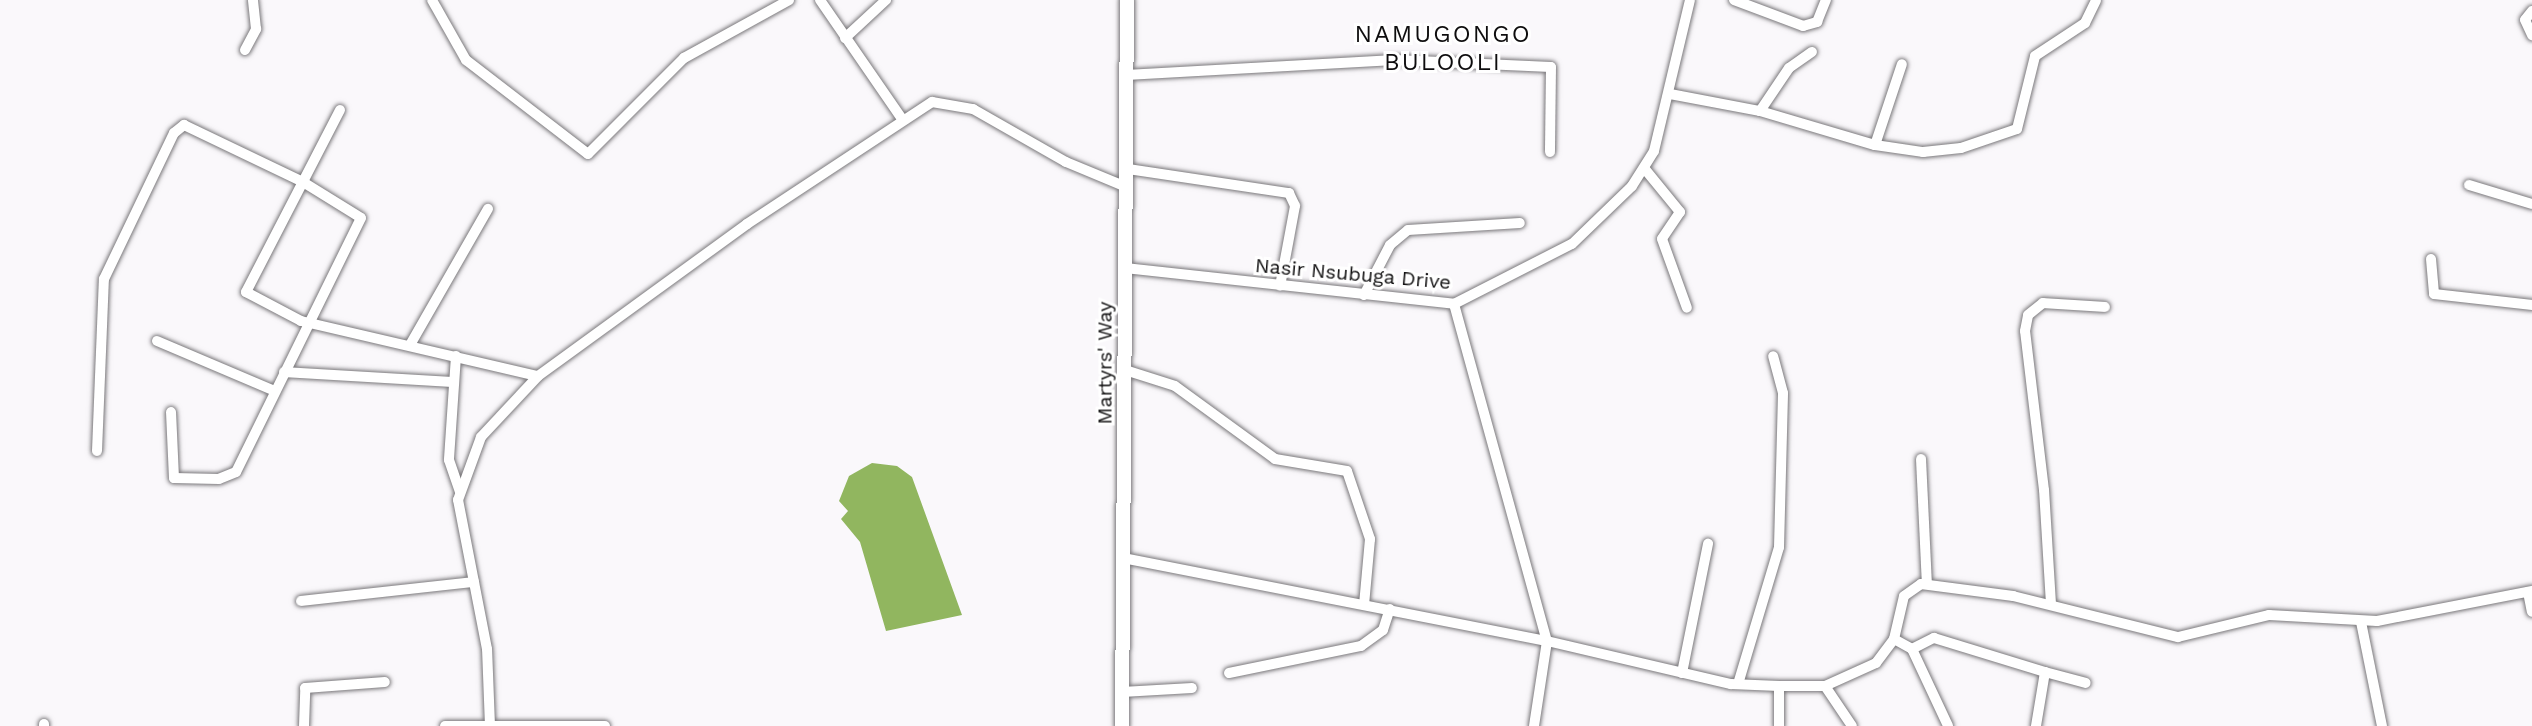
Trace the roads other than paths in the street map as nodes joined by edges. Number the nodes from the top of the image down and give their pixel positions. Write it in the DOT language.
graph roads {
  1 [pos="253,0"];
  2 [pos="432,0"];
  3 [pos="789,0"];
  4 [pos="820,0"];
  5 [pos="886,0"];
  6 [pos="1127,0"];
  7 [pos="1690,0"];
  8 [pos="1734,0"];
  9 [pos="1826,0"];
  10 [pos="2096,0"];
  11 [pos="2532,11"];
  12 [pos="2532,35"];
  13 [pos="845,38"];
  14 [pos="245,50"];
  15 [pos="1812,52"];
  16 [pos="1902,64"];
  17 [pos="1126,75"];
  18 [pos="1670,94"];
  19 [pos="340,110"];
  20 [pos="1760,111"];
  21 [pos="902,119"];
  22 [pos="1875,145"];
  23 [pos="1550,152"];
  24 [pos="1644,168"];
  25 [pos="1128,169"];
  26 [pos="303,182"];
  27 [pos="2469,185"];
  28 [pos="1126,187"];
  29 [pos="2532,204"];
  30 [pos="488,209"];
  31 [pos="1520,223"];
  32 [pos="2431,259"];
  33 [pos="1125,268"];
  34 [pos="1280,286"];
  35 [pos="1364,295"];
  36 [pos="1454,304"];
  37 [pos="2532,305"];
  38 [pos="2105,307"];
  39 [pos="1687,308"];
  40 [pos="307,322"];
  41 [pos="157,341"];
  42 [pos="410,345"];
  43 [pos="456,356"];
  44 [pos="1773,356"];
  45 [pos="1125,370"];
  46 [pos="284,372"];
  47 [pos="538,376"];
  48 [pos="452,382"];
  49 [pos="275,391"];
  50 [pos="171,412"];
  51 [pos="97,451"];
  52 [pos="1921,459"];
  53 [pos="460,492"];
  54 [pos="1708,544"];
  55 [pos="1123,558"];
  56 [pos="474,582"];
  57 [pos="1927,584"];
  58 [pos="2530,592"];
  59 [pos="301,601"];
  60 [pos="2051,604"];
  61 [pos="1364,605"];
  62 [pos="1390,609"];
  63 [pos="2532,612"];
  64 [pos="2361,622"];
  65 [pos="1894,639"];
  66 [pos="1547,641"];
  67 [pos="1912,649"];
  68 [pos="2045,672"];
  69 [pos="1229,673"];
  70 [pos="1682,673"];
  71 [pos="385,682"];
  72 [pos="2086,683"];
  73 [pos="1738,684"];
  74 [pos="1779,686"];
  75 [pos="1825,686"];
  76 [pos="1192,688"];
  77 [pos="1122,692"];
  78 [pos="490,725"];
  79 [pos="304,726"];
  80 [pos="445,726"];
  81 [pos="605,726"];
  82 [pos="1122,726"];
  83 [pos="1534,726"];
  84 [pos="1779,726"];
  85 [pos="1852,726"];
  86 [pos="1948,726"];
  87 [pos="2036,726"];
  88 [pos="2382,726"];
  1 -- 14 [label="street"];
  2 -- 3 [label="street"];
  4 -- 13 [label="street"];
  5 -- 13 [label="street"];
  6 -- 17 [label="main road, Martyrs' Way"];
  7 -- 18 [label="street, Nasir Nsubuga Drive"];
  8 -- 9 [label="street"];
  10 -- 22 [label="street"];
  11 -- 12 [label="street"];
  13 -- 21 [label="street"];
  15 -- 20 [label="street"];
  16 -- 22 [label="street"];
  17 -- 23 [label="street"];
  17 -- 25 [label="main road, Martyrs' Way"];
  18 -- 20 [label="street"];
  18 -- 24 [label="street, Nasir Nsubuga Drive"];
  19 -- 26 [label="street"];
  20 -- 22 [label="street"];
  21 -- 28 [label="street"];
  21 -- 47 [label="street"];
  24 -- 36 [label="street, Nasir Nsubuga Drive"];
  24 -- 39 [label="street"];
  25 -- 28 [label="main road, Martyrs' Way"];
  25 -- 34 [label="street"];
  26 -- 40 [label="street"];
  26 -- 40 [label="street"];
  26 -- 51 [label="street"];
  27 -- 29 [label="street"];
  28 -- 33 [label="main road, Martyrs' Way"];
  30 -- 42 [label="street"];
  31 -- 35 [label="street"];
  32 -- 37 [label="street"];
  33 -- 34 [label="street, Nasir Nsubuga Drive"];
  33 -- 45 [label="main road, Martyrs' Way"];
  34 -- 35 [label="street, Nasir Nsubuga Drive"];
  35 -- 36 [label="street, Nasir Nsubuga Drive"];
  36 -- 66 [label="street"];
  38 -- 60 [label="street"];
  40 -- 42 [label="street"];
  40 -- 46 [label="street"];
  41 -- 49 [label="street"];
  42 -- 43 [label="street"];
  43 -- 47 [label="street"];
  43 -- 48 [label="street"];
  44 -- 73 [label="street"];
  45 -- 55 [label="main road, Martyrs' Way"];
  45 -- 61 [label="street"];
  46 -- 48 [label="street"];
  46 -- 49 [label="street"];
  47 -- 53 [label="street"];
  48 -- 53 [label="street"];
  49 -- 50 [label="street"];
  52 -- 57 [label="street"];
  53 -- 56 [label="street"];
  54 -- 70 [label="street"];
  55 -- 61 [label="street"];
  55 -- 77 [label="main road, Martyrs' Way"];
  56 -- 59 [label="street"];
  56 -- 78 [label="street"];
  57 -- 60 [label="street"];
  57 -- 65 [label="street"];
  58 -- 63 [label="street"];
  58 -- 64 [label="street"];
  60 -- 64 [label="street"];
  61 -- 62 [label="street"];
  62 -- 66 [label="street"];
  62 -- 69 [label="street"];
  64 -- 88 [label="street"];
  65 -- 67 [label="street"];
  65 -- 75 [label="street"];
  66 -- 70 [label="street"];
  66 -- 83 [label="street"];
  67 -- 68 [label="street"];
  67 -- 86 [label="street"];
  68 -- 72 [label="street"];
  68 -- 87 [label="street"];
  70 -- 73 [label="street"];
  71 -- 79 [label="street"];
  73 -- 74 [label="street"];
  74 -- 75 [label="street"];
  74 -- 84 [label="street"];
  75 -- 85 [label="street"];
  76 -- 77 [label="street"];
  77 -- 82 [label="main road, Martyrs' Way"];
  78 -- 80 [label="street"];
  78 -- 81 [label="street"];
}
